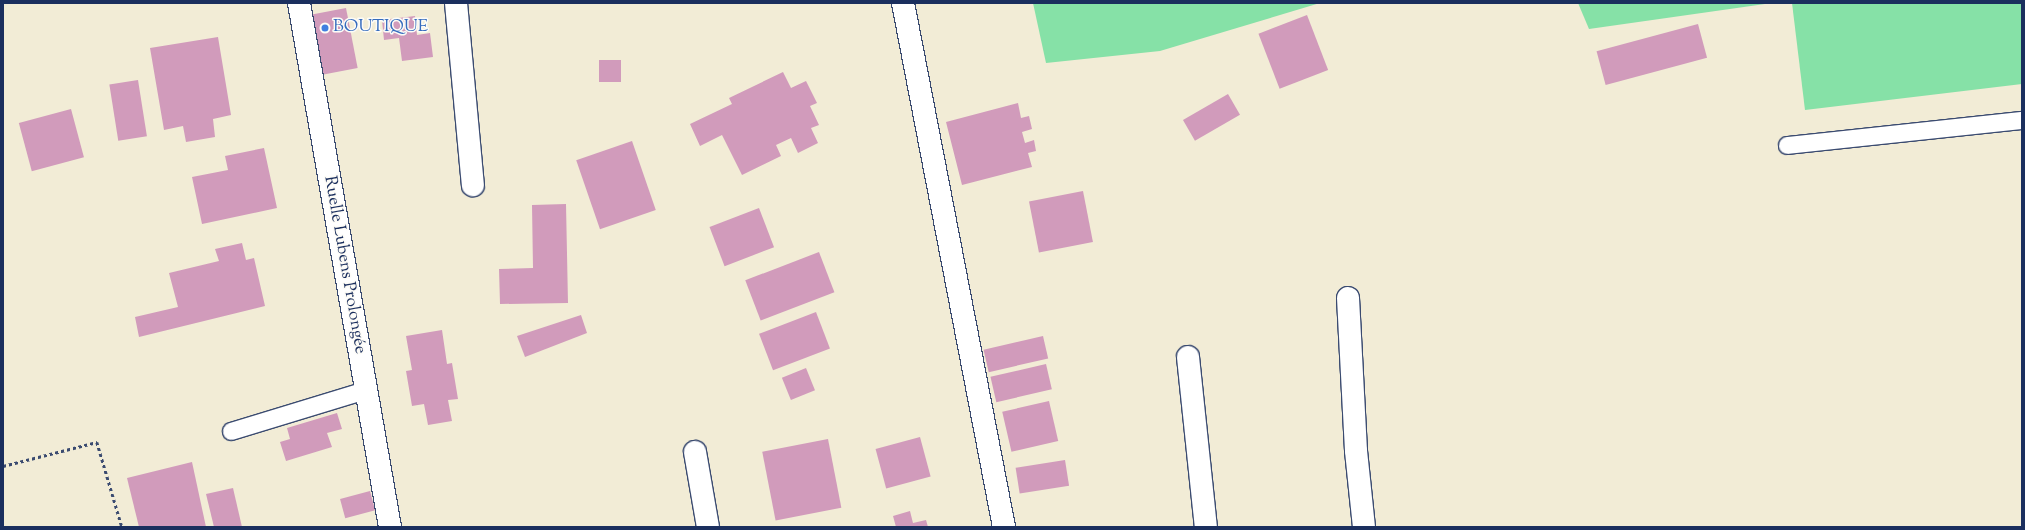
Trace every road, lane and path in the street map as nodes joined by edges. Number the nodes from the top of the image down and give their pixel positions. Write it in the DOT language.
graph roads {
  1 [pos="299,3"];
  2 [pos="456,3"];
  3 [pos="902,3"];
  4 [pos="2022,120"];
  5 [pos="1786,145"];
  6 [pos="473,186"];
  7 [pos="1348,298"];
  8 [pos="1188,357"];
  9 [pos="365,390"];
  10 [pos="231,431"];
  11 [pos="695,452"];
  12 [pos="3,466"];
  13 [pos="122,527"];
  14 [pos="390,527"];
  15 [pos="708,527"];
  16 [pos="1004,527"];
  17 [pos="1206,527"];
  18 [pos="1364,527"];
  1 -- 9 [label="street, Ruelle Lubens Prolongée"];
  2 -- 6 [label="street"];
  3 -- 16 [label="street"];
  4 -- 5 [label="lane"];
  7 -- 18 [label="street"];
  8 -- 17 [label="street"];
  9 -- 10 [label="lane"];
  9 -- 14 [label="street, Ruelle Lubens Prolongée"];
  11 -- 15 [label="street"];
  12 -- 13 [label="path"];
}
